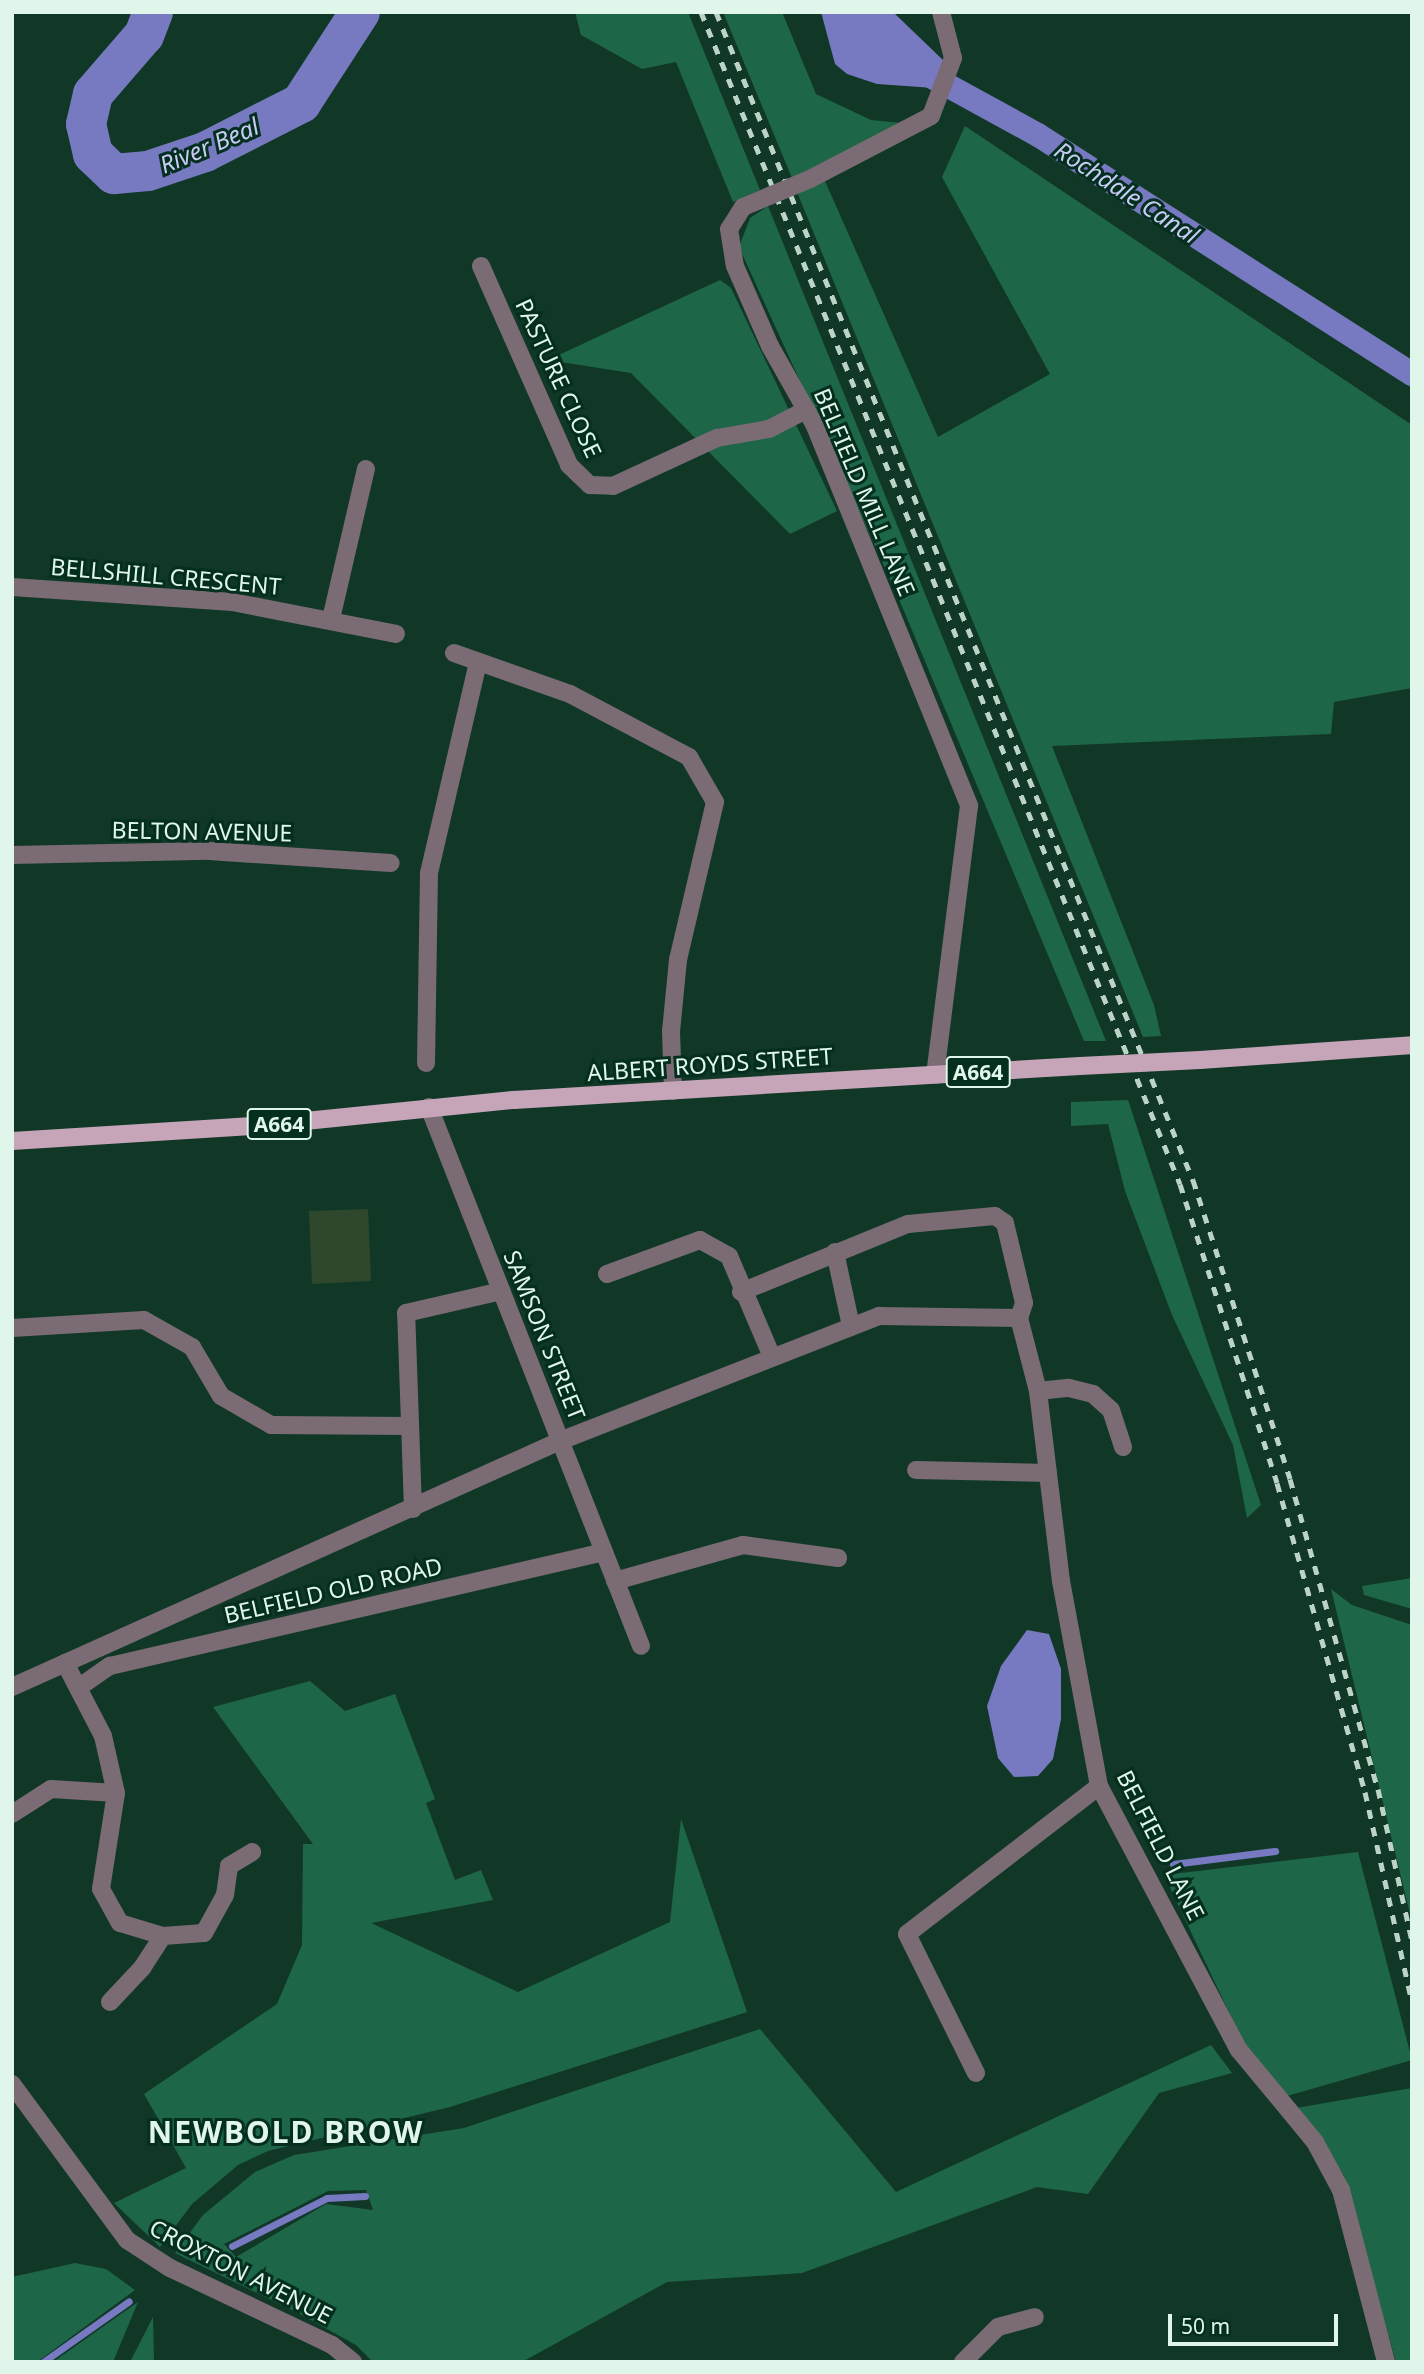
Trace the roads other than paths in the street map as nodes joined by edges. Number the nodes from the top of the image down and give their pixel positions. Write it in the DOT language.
graph roads {
  1 [pos="941,12"];
  2 [pos="481,266"];
  3 [pos="806,410"];
  4 [pos="366,469"];
  5 [pos="12,587"];
  6 [pos="331,619"];
  7 [pos="396,634"];
  8 [pos="454,653"];
  9 [pos="478,662"];
  10 [pos="12,855"];
  11 [pos="391,863"];
  12 [pos="1412,1045"];
  13 [pos="426,1063"];
  14 [pos="935,1075"];
  15 [pos="673,1090"];
  16 [pos="429,1107"];
  17 [pos="12,1140"];
  18 [pos="835,1252"];
  19 [pos="607,1274"];
  20 [pos="501,1291"];
  21 [pos="741,1292"];
  22 [pos="1019,1318"];
  23 [pos="851,1326"];
  24 [pos="12,1328"];
  25 [pos="772,1357"];
  26 [pos="1038,1391"];
  27 [pos="409,1426"];
  28 [pos="560,1441"];
  29 [pos="1123,1447"];
  30 [pos="916,1470"];
  31 [pos="1048,1473"];
  32 [pos="413,1509"];
  33 [pos="604,1552"];
  34 [pos="838,1558"];
  35 [pos="615,1581"];
  36 [pos="641,1646"];
  37 [pos="65,1663"];
  38 [pos="12,1687"];
  39 [pos="78,1688"];
  40 [pos="1099,1786"];
  41 [pos="116,1793"];
  42 [pos="12,1814"];
  43 [pos="252,1852"];
  44 [pos="163,1936"];
  45 [pos="110,2002"];
  46 [pos="976,2073"];
  47 [pos="12,2084"];
  48 [pos="1035,2317"];
  49 [pos="353,2362"];
  50 [pos="962,2362"];
  51 [pos="1386,2362"];
  1 -- 3 [label="street, BELFIELD MILL LANE, bridge"];
  2 -- 3 [label="street, PASTURE CLOSE"];
  3 -- 14 [label="street, BELFIELD MILL LANE"];
  4 -- 6 [label="street"];
  5 -- 6 [label="street, BELLSHILL CRESCENT"];
  6 -- 7 [label="street, BELLSHILL CRESCENT"];
  8 -- 9 [label="street"];
  9 -- 13 [label="street"];
  9 -- 15 [label="street"];
  10 -- 11 [label="street, BELTON AVENUE"];
  12 -- 14 [label="main road, ALBERT ROYDS STREET / A664, bridge"];
  14 -- 15 [label="main road, ALBERT ROYDS STREET / A664"];
  15 -- 16 [label="main road, ALBERT ROYDS STREET / A664"];
  16 -- 17 [label="main road, ALBERT ROYDS STREET / A664"];
  16 -- 20 [label="street, SAMSON STREET"];
  18 -- 21 [label="street"];
  18 -- 22 [label="street, BELFIELD LANE"];
  18 -- 23 [label="street"];
  19 -- 21 [label="street"];
  20 -- 27 [label="street"];
  20 -- 28 [label="street, SAMSON STREET"];
  21 -- 25 [label="street"];
  22 -- 23 [label="street"];
  22 -- 26 [label="street, BELFIELD LANE"];
  23 -- 25 [label="street"];
  24 -- 27 [label="street"];
  25 -- 28 [label="street"];
  26 -- 29 [label="street"];
  26 -- 31 [label="street, BELFIELD LANE"];
  27 -- 32 [label="street"];
  28 -- 32 [label="street"];
  28 -- 33 [label="street, SAMSON STREET"];
  30 -- 31 [label="street"];
  31 -- 40 [label="street, BELFIELD LANE"];
  32 -- 37 [label="street"];
  33 -- 35 [label="street, SAMSON STREET"];
  33 -- 39 [label="street, BELFIELD OLD ROAD"];
  34 -- 35 [label="street"];
  35 -- 36 [label="street, SAMSON STREET"];
  37 -- 38 [label="street"];
  37 -- 39 [label="street"];
  39 -- 41 [label="street"];
  40 -- 46 [label="street"];
  40 -- 51 [label="street, BELFIELD LANE"];
  41 -- 42 [label="street"];
  41 -- 44 [label="street"];
  43 -- 44 [label="street"];
  44 -- 45 [label="street"];
  47 -- 49 [label="street, CROXTON AVENUE"];
  48 -- 50 [label="street"];
}
